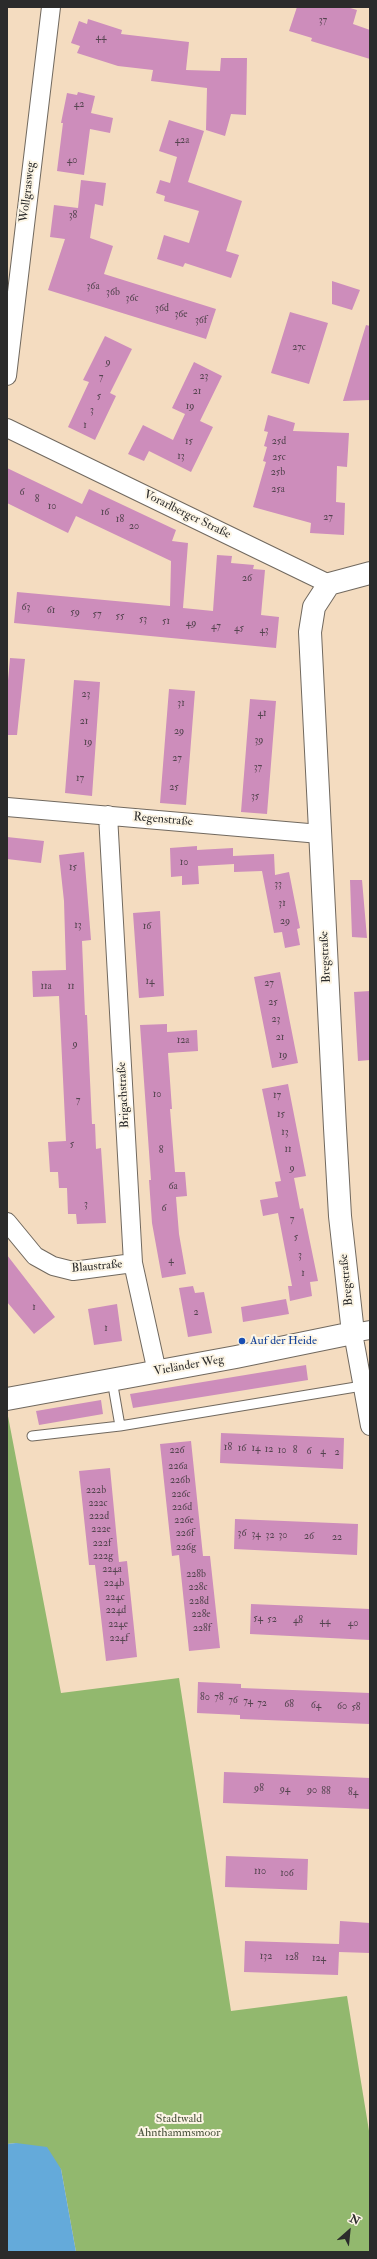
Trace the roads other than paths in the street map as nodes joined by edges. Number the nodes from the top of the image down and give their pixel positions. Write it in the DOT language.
graph roads {
  1 [pos="50,7"];
  2 [pos="7,376"];
  3 [pos="7,428"];
  4 [pos="370,573"];
  5 [pos="329,584"];
  6 [pos="7,807"];
  7 [pos="108,815"];
  8 [pos="320,834"];
  9 [pos="7,1222"];
  10 [pos="133,1263"];
  11 [pos="361,1332"];
  12 [pos="157,1372"];
  13 [pos="112,1380"];
  14 [pos="362,1386"];
  15 [pos="7,1399"];
  16 [pos="120,1426"];
  17 [pos="370,1426"];
  18 [pos="32,1436"];
  1 -- 2 [label="street, Wollgrasweg"];
  3 -- 5 [label="street, Vorarlberger Straße"];
  4 -- 5 [label="street"];
  5 -- 8 [label="street, Bregstraße"];
  6 -- 7 [label="street, Regenstraße"];
  7 -- 8 [label="street, Regenstraße"];
  7 -- 10 [label="street, Brigachstraße"];
  8 -- 11 [label="street, Bregstraße"];
  9 -- 10 [label="street, Blaustraße"];
  10 -- 12 [label="street, Brigachstraße"];
  11 -- 12 [label="street, Vieländer Weg"];
  11 -- 14 [label="street"];
  12 -- 13 [label="street, Vieländer Weg"];
  13 -- 15 [label="street, Vieländer Weg"];
  13 -- 16 [label="lane"];
  14 -- 16 [label="lane"];
  14 -- 17 [label="street"];
  16 -- 18 [label="lane"];
}
